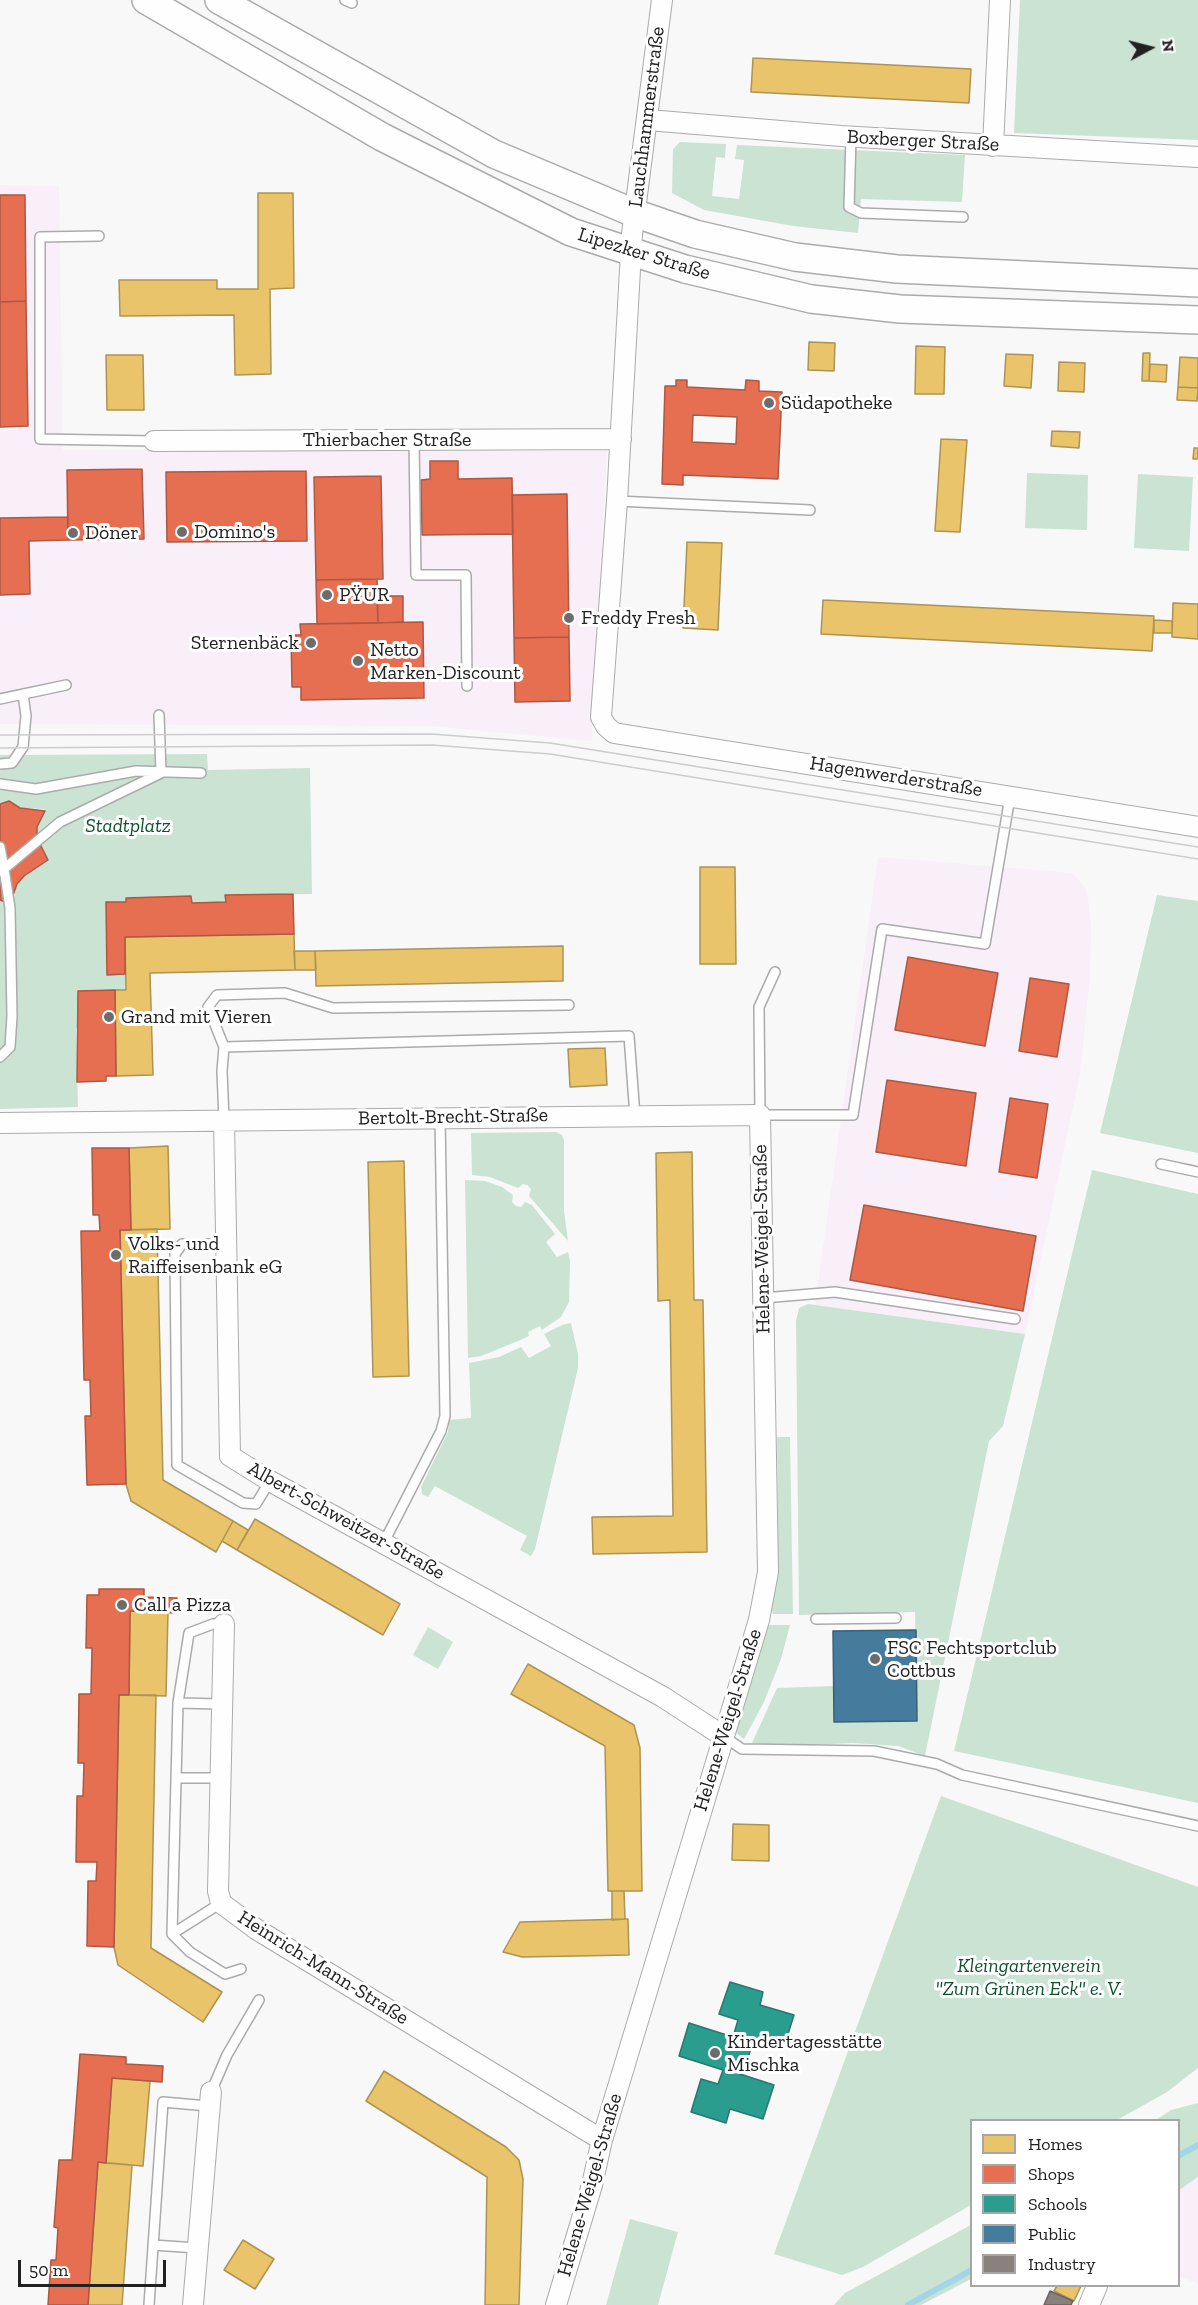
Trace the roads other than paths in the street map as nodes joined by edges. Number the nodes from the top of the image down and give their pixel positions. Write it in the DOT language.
graph roads {
  1 [pos="146,0"];
  2 [pos="219,0"];
  3 [pos="662,0"];
  4 [pos="1000,0"];
  5 [pos="648,120"];
  6 [pos="851,137"];
  7 [pos="993,146"];
  8 [pos="1198,157"];
  9 [pos="963,217"];
  10 [pos="632,233"];
  11 [pos="99,236"];
  12 [pos="1198,283"];
  13 [pos="1198,320"];
  14 [pos="414,440"];
  15 [pos="621,440"];
  16 [pos="154,441"];
  17 [pos="617,501"];
  18 [pos="810,510"];
  19 [pos="66,685"];
  20 [pos="467,686"];
  21 [pos="23,694"];
  22 [pos="0,699"];
  23 [pos="159,715"];
  24 [pos="0,764"];
  25 [pos="161,773"];
  26 [pos="201,773"];
  27 [pos="0,784"];
  28 [pos="1010,796"];
  29 [pos="1198,827"];
  30 [pos="0,847"];
  31 [pos="2,870"];
  32 [pos="775,972"];
  33 [pos="569,1005"];
  34 [pos="224,1047"];
  35 [pos="0,1057"];
  36 [pos="760,1115"];
  37 [pos="635,1116"];
  38 [pos="440,1118"];
  39 [pos="224,1120"];
  40 [pos="0,1123"];
  41 [pos="1161,1164"];
  42 [pos="1198,1172"];
  43 [pos="226,1244"];
  44 [pos="763,1298"];
  45 [pos="1015,1318"];
  46 [pos="270,1481"];
  47 [pos="384,1542"];
  48 [pos="896,1618"];
  49 [pos="816,1619"];
  50 [pos="224,1624"];
  51 [pos="178,1703"];
  52 [pos="221,1704"];
  53 [pos="723,1736"];
  54 [pos="176,1778"];
  55 [pos="220,1778"];
  56 [pos="1198,1826"];
  57 [pos="221,1903"];
  58 [pos="172,1934"];
  59 [pos="241,1969"];
  60 [pos="259,2000"];
  61 [pos="209,2099"];
  62 [pos="602,2140"];
  63 [pos="153,2245"];
  64 [pos="197,2248"];
  65 [pos="1097,2287"];
  66 [pos="149,2305"];
  67 [pos="193,2305"];
  68 [pos="556,2305"];
  69 [pos="1089,2305"];
  1 -- 10 [label="main road, Lipezker Straße"];
  2 -- 10 [label="main road, Lipezker Straße"];
  3 -- 5 [label="street, Lauchhammerstraße"];
  4 -- 7 [label="street"];
  5 -- 6 [label="street, Boxberger Straße"];
  5 -- 10 [label="street, Lauchhammerstraße"];
  6 -- 7 [label="street, Boxberger Straße"];
  6 -- 9 [label="lane"];
  7 -- 8 [label="street, Boxberger Straße"];
  10 -- 12 [label="main road, Lipezker Straße"];
  10 -- 13 [label="main road, Lipezker Straße"];
  10 -- 15 [label="street"];
  11 -- 16 [label="lane"];
  14 -- 15 [label="street, Thierbacher Straße"];
  14 -- 16 [label="street, Thierbacher Straße"];
  14 -- 20 [label="lane"];
  15 -- 17 [label="street"];
  17 -- 18 [label="lane"];
  17 -- 28 [label="street, Hagenwerderstraße"];
  19 -- 21 [label="lane"];
  21 -- 22 [label="lane"];
  21 -- 24 [label="lane"];
  23 -- 25 [label="lane"];
  25 -- 26 [label="lane"];
  25 -- 27 [label="lane"];
  25 -- 31 [label="lane"];
  28 -- 29 [label="street, Hagenwerderstraße"];
  28 -- 36 [label="lane"];
  30 -- 31 [label="lane"];
  31 -- 35 [label="lane"];
  32 -- 36 [label="lane"];
  33 -- 34 [label="lane"];
  34 -- 37 [label="lane"];
  34 -- 39 [label="lane"];
  36 -- 37 [label="street, Bertolt-Brecht-Straße"];
  36 -- 44 [label="street, Helene-Weigel-Straße"];
  37 -- 38 [label="street, Bertolt-Brecht-Straße"];
  38 -- 39 [label="street, Bertolt-Brecht-Straße"];
  38 -- 47 [label="lane"];
  39 -- 40 [label="street, Bertolt-Brecht-Straße"];
  39 -- 43 [label="street, Albert-Schweitzer-Straße"];
  41 -- 42 [label="lane"];
  43 -- 46 [label="street, Albert-Schweitzer-Straße"];
  43 -- 46 [label="lane"];
  44 -- 45 [label="lane"];
  44 -- 53 [label="street, Helene-Weigel-Straße"];
  46 -- 47 [label="street, Albert-Schweitzer-Straße"];
  47 -- 53 [label="street, Albert-Schweitzer-Straße"];
  48 -- 49 [label="lane"];
  50 -- 51 [label="lane"];
  50 -- 52 [label="street, Heinrich-Mann-Straße"];
  51 -- 52 [label="lane"];
  51 -- 54 [label="lane"];
  52 -- 55 [label="street, Heinrich-Mann-Straße"];
  53 -- 56 [label="lane"];
  53 -- 62 [label="street, Helene-Weigel-Straße"];
  54 -- 55 [label="lane"];
  54 -- 58 [label="lane"];
  55 -- 57 [label="street, Heinrich-Mann-Straße"];
  57 -- 58 [label="lane"];
  57 -- 62 [label="street, Heinrich-Mann-Straße"];
  58 -- 59 [label="lane"];
  60 -- 61 [label="lane"];
  61 -- 63 [label="lane"];
  61 -- 64 [label="street"];
  62 -- 68 [label="street, Helene-Weigel-Straße"];
  63 -- 64 [label="lane"];
  63 -- 66 [label="lane"];
  64 -- 67 [label="street"];
  65 -- 69 [label="street"];
}
